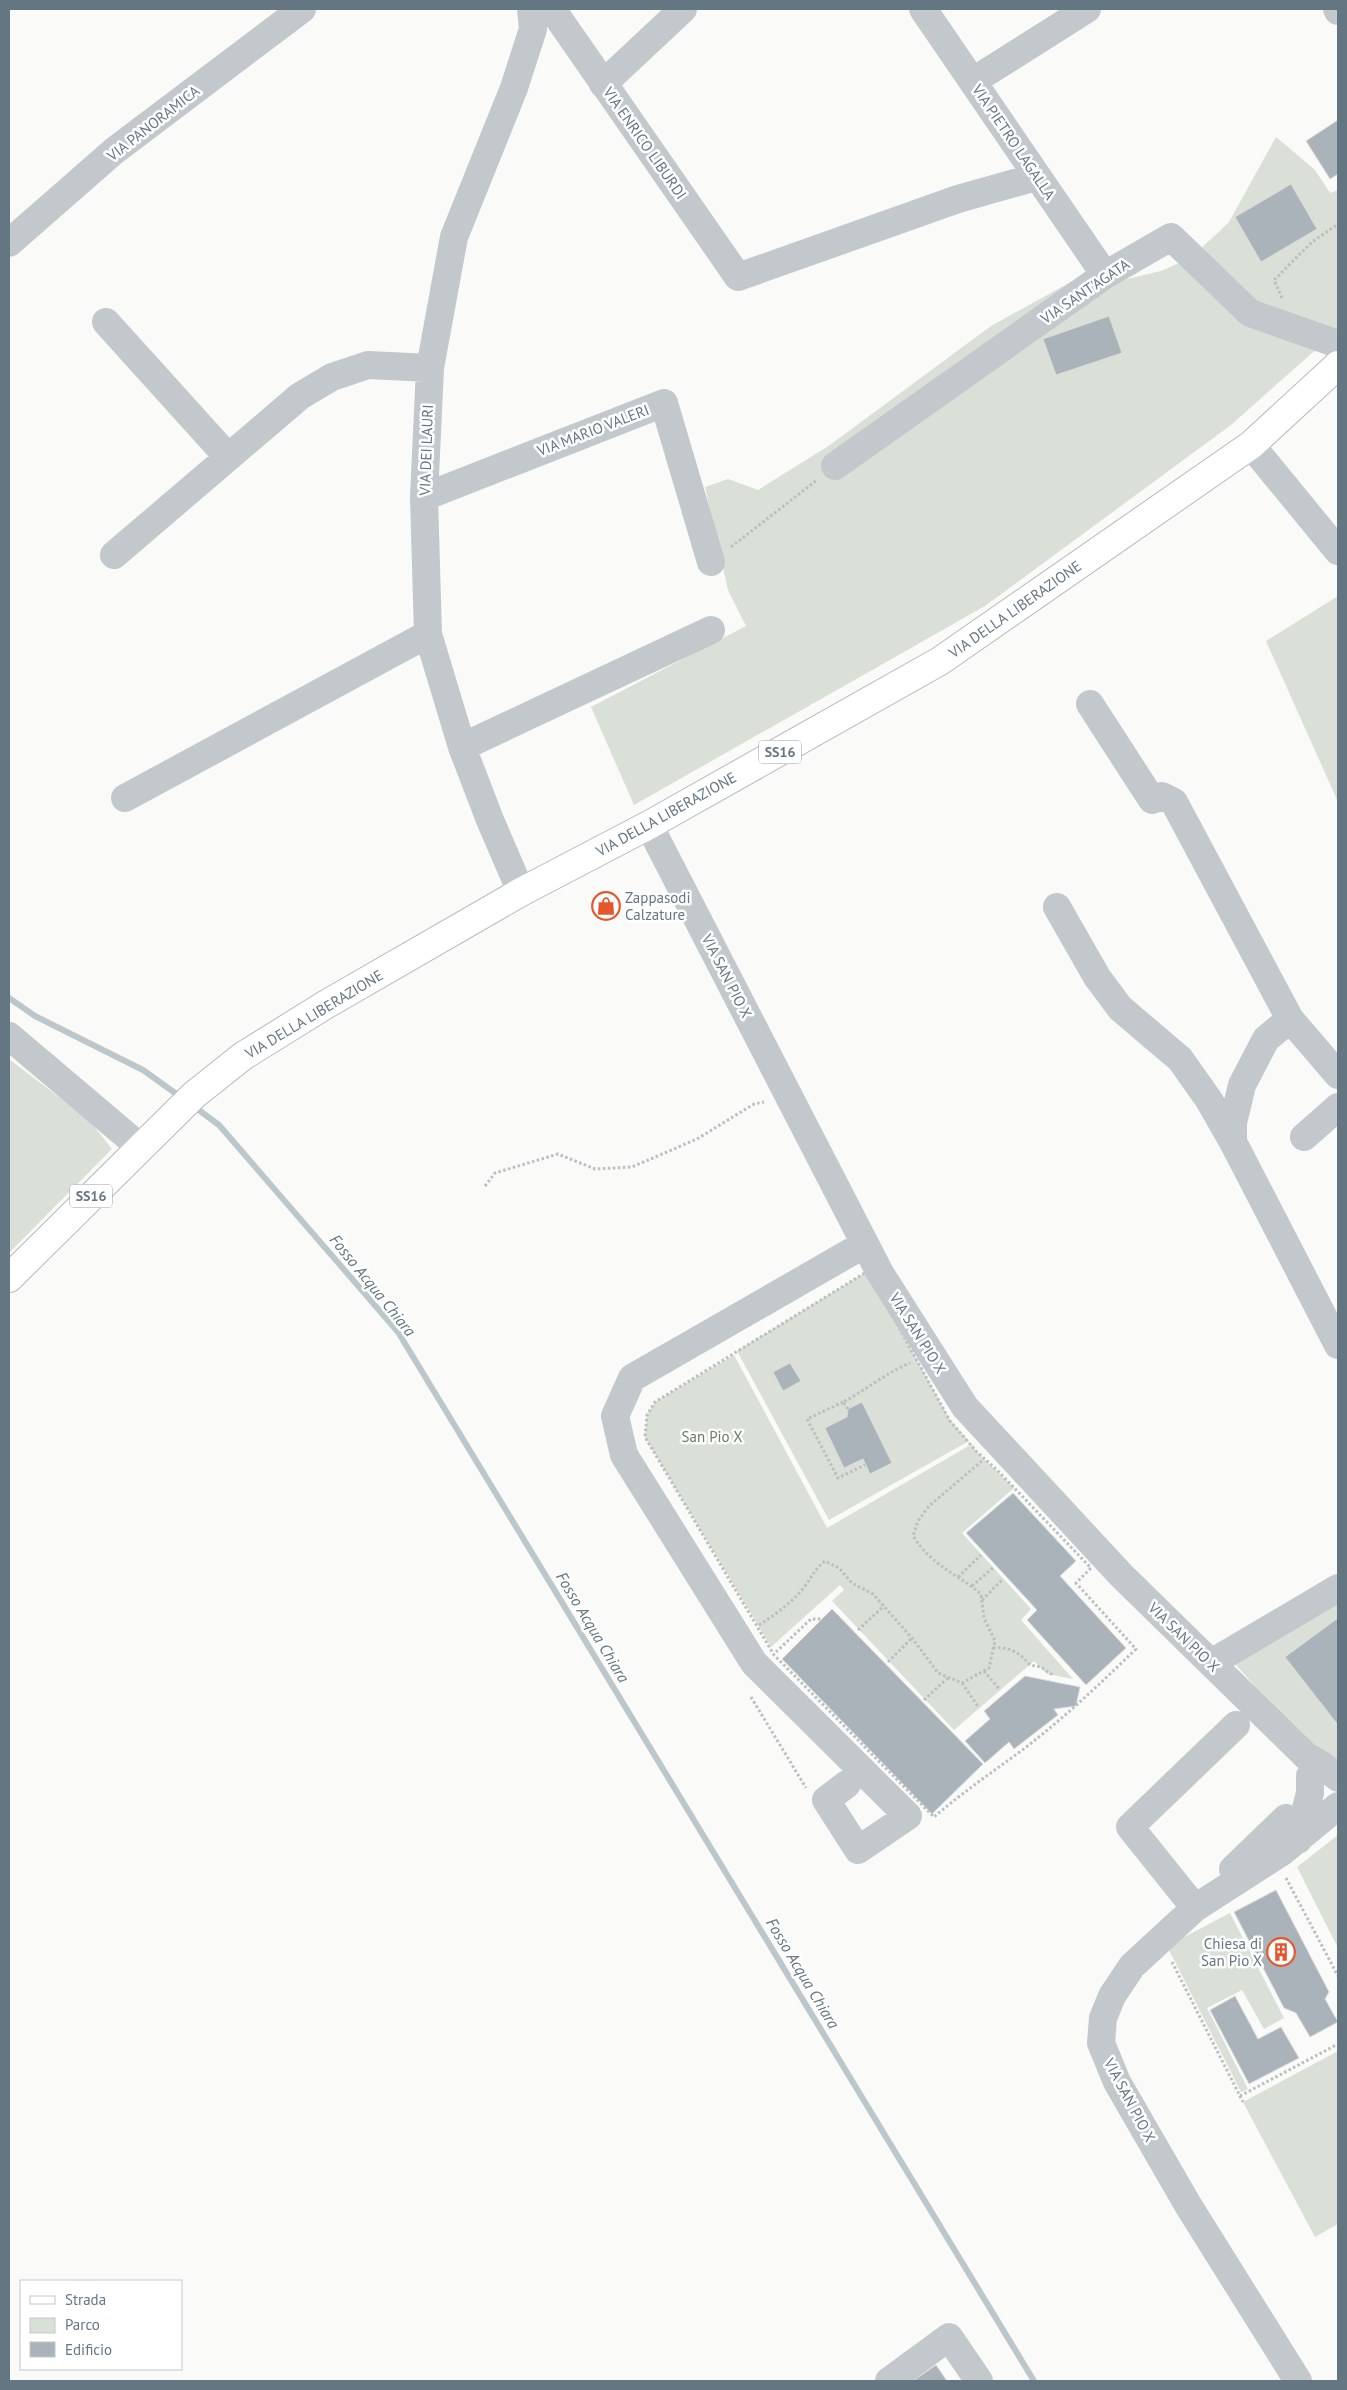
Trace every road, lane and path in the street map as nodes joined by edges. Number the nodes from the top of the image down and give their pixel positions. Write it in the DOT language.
graph roads {
  1 [pos="302,9"];
  2 [pos="531,9"];
  3 [pos="552,9"];
  4 [pos="683,9"];
  5 [pos="923,9"];
  6 [pos="1087,9"];
  7 [pos="973,81"];
  8 [pos="603,84"];
  9 [pos="1036,177"];
  10 [pos="1338,224"];
  11 [pos="9,243"];
  12 [pos="1105,275"];
  13 [pos="106,322"];
  14 [pos="1298,330"];
  15 [pos="1338,344"];
  16 [pos="1338,365"];
  17 [pos="430,368"];
  18 [pos="1250,444"];
  19 [pos="228,457"];
  20 [pos="835,466"];
  21 [pos="424,497"];
  22 [pos="1338,551"];
  23 [pos="114,555"];
  24 [pos="711,562"];
  25 [pos="711,630"];
  26 [pos="428,634"];
  27 [pos="1090,704"];
  28 [pos="462,747"];
  29 [pos="125,798"];
  30 [pos="649,825"];
  31 [pos="521,892"];
  32 [pos="1056,907"];
  33 [pos="1290,1019"];
  34 [pos="9,1036"];
  35 [pos="1334,1069"];
  36 [pos="792,1102"];
  37 [pos="1338,1107"];
  38 [pos="1304,1137"];
  39 [pos="1233,1142"];
  40 [pos="140,1147"];
  41 [pos="485,1186"];
  42 [pos="865,1244"];
  43 [pos="9,1278"];
  44 [pos="1338,1345"];
  45 [pos="917,1360"];
  46 [pos="843,1402"];
  47 [pos="848,1409"];
  48 [pos="985,1459"];
  49 [pos="866,1464"];
  50 [pos="981,1555"];
  51 [pos="993,1568"];
  52 [pos="958,1577"];
  53 [pos="1003,1579"];
  54 [pos="972,1586"];
  55 [pos="1338,1588"];
  56 [pos="982,1600"];
  57 [pos="884,1606"];
  58 [pos="822,1619"];
  59 [pos="758,1625"];
  60 [pos="858,1630"];
  61 [pos="912,1638"];
  62 [pos="993,1648"];
  63 [pos="774,1655"];
  64 [pos="888,1662"];
  65 [pos="1211,1663"];
  66 [pos="984,1671"];
  67 [pos="1053,1675"];
  68 [pos="949,1678"];
  69 [pos="962,1683"];
  70 [pos="1000,1690"];
  71 [pos="924,1700"];
  72 [pos="979,1708"];
  73 [pos="1236,1724"];
  74 [pos="1308,1766"];
  75 [pos="1338,1778"];
  76 [pos="847,1784"];
  77 [pos="1336,1808"];
  78 [pos="1292,1829"];
  79 [pos="1279,1880"];
  80 [pos="1195,1908"];
  81 [pos="1169,1958"];
  82 [pos="1338,1976"];
  83 [pos="1338,2044"];
  84 [pos="1240,2096"];
  85 [pos="1243,2102"];
  86 [pos="889,2381"];
  87 [pos="979,2381"];
  88 [pos="1298,2381"];
  1 -- 11 [label="street, VIA PANORAMICA"];
  2 -- 17 [label="street, VIA DEI LAURI"];
  3 -- 8 [label="street, VIA ENRICO LIBURDI"];
  4 -- 8 [label="street"];
  5 -- 7 [label="street, VIA PIETRO LAGALLA"];
  6 -- 7 [label="street"];
  7 -- 9 [label="street, VIA PIETRO LAGALLA"];
  8 -- 9 [label="street, VIA ENRICO LIBURDI"];
  9 -- 12 [label="street, VIA PIETRO LAGALLA"];
  10 -- 14 [label="path"];
  12 -- 14 [label="street, VIA SANT'AGATA"];
  12 -- 20 [label="street, VIA SANT'AGATA"];
  13 -- 19 [label="street"];
  14 -- 15 [label="street, VIA SANT'AGATA"];
  16 -- 18 [label="main road, VIA DELLA LIBERAZIONE / SS16"];
  17 -- 19 [label="street"];
  17 -- 21 [label="street, VIA DEI LAURI"];
  18 -- 22 [label="street"];
  18 -- 30 [label="main road, VIA DELLA LIBERAZIONE / SS16"];
  19 -- 23 [label="street"];
  20 -- 24 [label="path"];
  21 -- 24 [label="street, VIA MARIO VALERI"];
  21 -- 26 [label="street, VIA DEI LAURI"];
  25 -- 28 [label="street"];
  26 -- 28 [label="street, VIA DEI LAURI"];
  26 -- 29 [label="street"];
  27 -- 33 [label="street"];
  28 -- 31 [label="street, VIA DEI LAURI"];
  30 -- 31 [label="main road, VIA DELLA LIBERAZIONE / SS16"];
  30 -- 36 [label="street, VIA SAN PIO X"];
  31 -- 40 [label="main road, VIA DELLA LIBERAZIONE / SS16"];
  32 -- 39 [label="street"];
  33 -- 35 [label="street"];
  33 -- 39 [label="street"];
  34 -- 40 [label="street"];
  36 -- 41 [label="path"];
  36 -- 42 [label="street, VIA SAN PIO X"];
  37 -- 38 [label="street"];
  39 -- 44 [label="street"];
  40 -- 43 [label="main road, VIA DELLA LIBERAZIONE / SS16"];
  42 -- 65 [label="street, VIA SAN PIO X"];
  42 -- 76 [label="street"];
  45 -- 46 [label="path"];
  45 -- 48 [label="path"];
  45 -- 59 [label="path"];
  46 -- 47 [label="path"];
  46 -- 49 [label="path"];
  48 -- 52 [label="path"];
  48 -- 63 [label="path"];
  50 -- 52 [label="path"];
  51 -- 54 [label="path"];
  52 -- 54 [label="path"];
  53 -- 56 [label="path"];
  54 -- 56 [label="path"];
  55 -- 65 [label="street"];
  56 -- 62 [label="path"];
  57 -- 59 [label="path"];
  57 -- 60 [label="path"];
  57 -- 61 [label="path"];
  58 -- 63 [label="path"];
  59 -- 63 [label="path"];
  61 -- 64 [label="path"];
  61 -- 68 [label="path"];
  62 -- 66 [label="path"];
  62 -- 67 [label="path"];
  65 -- 74 [label="street, VIA SAN PIO X"];
  66 -- 69 [label="path"];
  66 -- 70 [label="path"];
  68 -- 69 [label="path"];
  68 -- 71 [label="path"];
  69 -- 72 [label="path"];
  73 -- 80 [label="street"];
  74 -- 75 [label="street, VIA SAN PIO X"];
  74 -- 77 [label="street, VIA SAN PIO X"];
  74 -- 78 [label="street"];
  77 -- 78 [label="street, VIA SAN PIO X"];
  78 -- 80 [label="street, VIA SAN PIO X"];
  79 -- 82 [label="path"];
  80 -- 88 [label="street, VIA SAN PIO X"];
  81 -- 84 [label="path"];
  83 -- 84 [label="path"];
  84 -- 85 [label="path"];
  86 -- 87 [label="street"];
}
